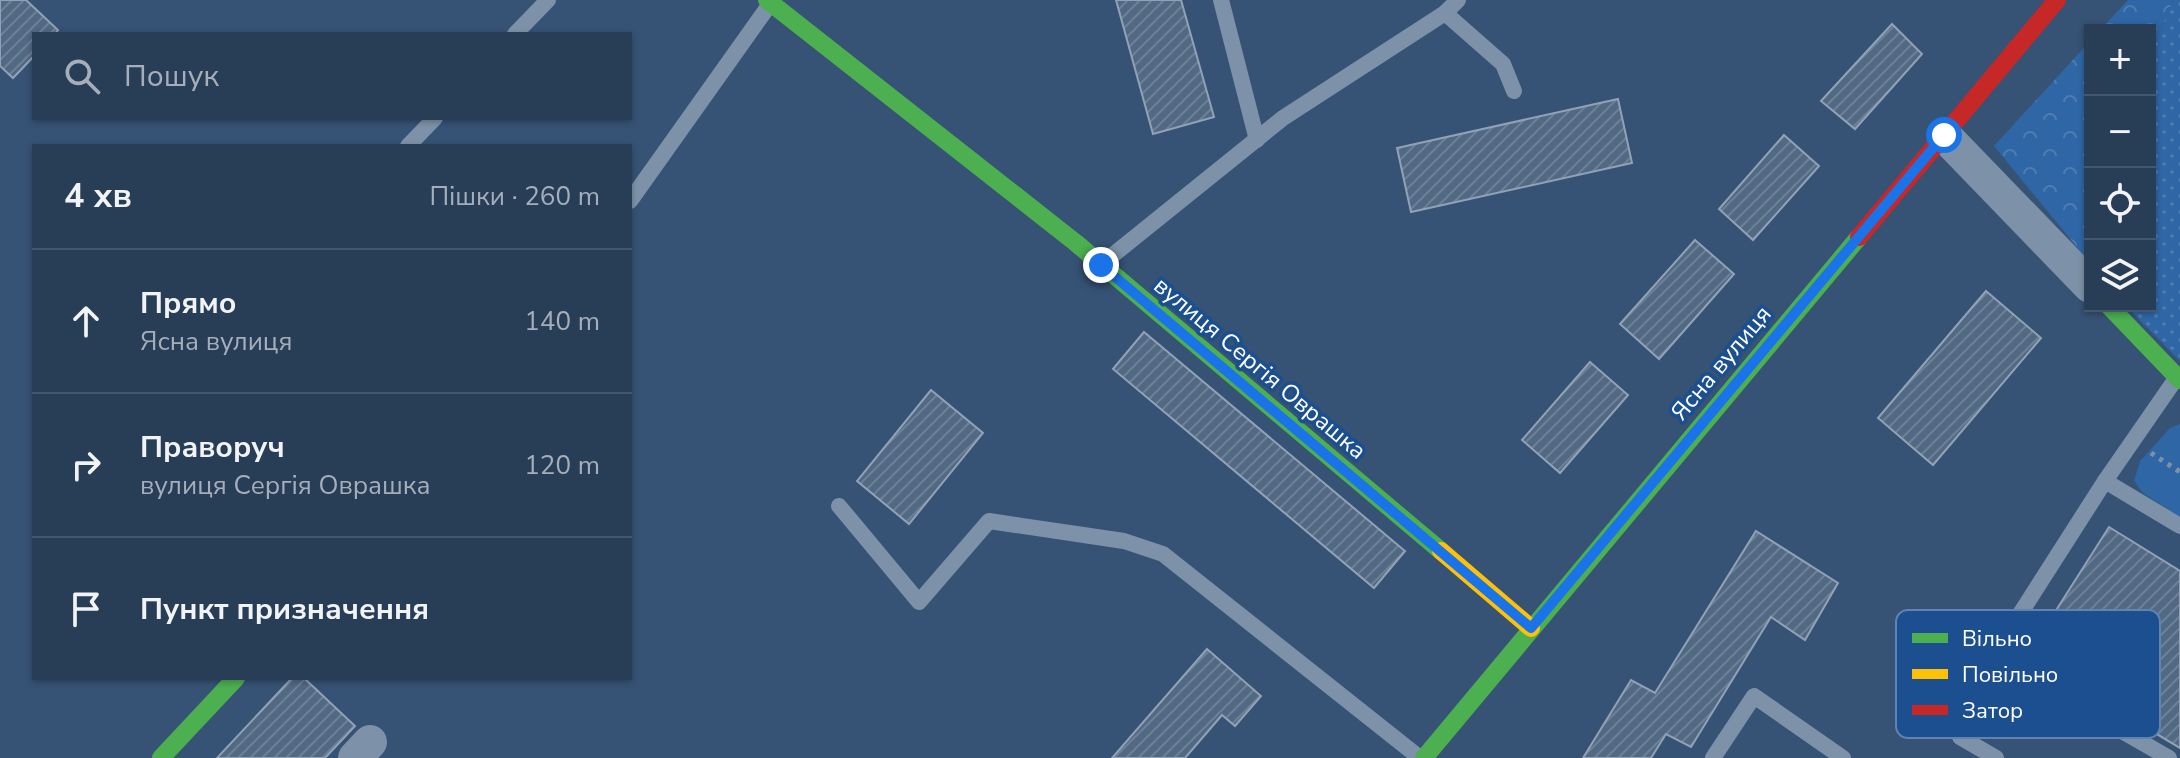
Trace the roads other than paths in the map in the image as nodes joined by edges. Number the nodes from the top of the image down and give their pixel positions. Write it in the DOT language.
graph roads {
  1 [pos="548,0"];
  2 [pos="1221,0"];
  3 [pos="1458,0"];
  4 [pos="2057,0"];
  5 [pos="771,1"];
  6 [pos="1445,13"];
  7 [pos="517,32"];
  8 [pos="1514,91"];
  9 [pos="433,120"];
  10 [pos="1944,135"];
  11 [pos="1257,140"];
  12 [pos="410,144"];
  13 [pos="632,198"];
  14 [pos="1101,265"];
  15 [pos="2084,280"];
  16 [pos="2115,312"];
  17 [pos="2179,379"];
  18 [pos="2105,481"];
  19 [pos="839,506"];
  20 [pos="2180,526"];
  21 [pos="2023,610"];
  22 [pos="1531,628"];
  23 [pos="234,680"];
  24 [pos="1962,738"];
  25 [pos="2134,738"];
  26 [pos="161,758"];
  27 [pos="1422,758"];
  28 [pos="1713,758"];
  29 [pos="1843,758"];
  30 [pos="1996,758"];
  31 [pos="2169,758"];
  1 -- 7 [label="lane"];
  2 -- 11 [label="lane"];
  3 -- 6 [label="lane"];
  4 -- 10 [label="street, Ясна вулиця"];
  5 -- 13 [label="lane"];
  5 -- 14 [label="street, вулиця Сергія Оврашка"];
  6 -- 8 [label="lane"];
  6 -- 11 [label="lane"];
  9 -- 12 [label="lane"];
  10 -- 15 [label="street"];
  10 -- 22 [label="street, Ясна вулиця"];
  11 -- 14 [label="lane"];
  14 -- 22 [label="street, вулиця Сергія Оврашка"];
  16 -- 17 [label="street"];
  17 -- 18 [label="lane"];
  18 -- 20 [label="lane"];
  18 -- 21 [label="lane"];
  19 -- 27 [label="lane"];
  22 -- 27 [label="street, Ясна вулиця"];
  23 -- 26 [label="street"];
  24 -- 30 [label="lane"];
  25 -- 31 [label="lane"];
  28 -- 29 [label="lane"];
}
